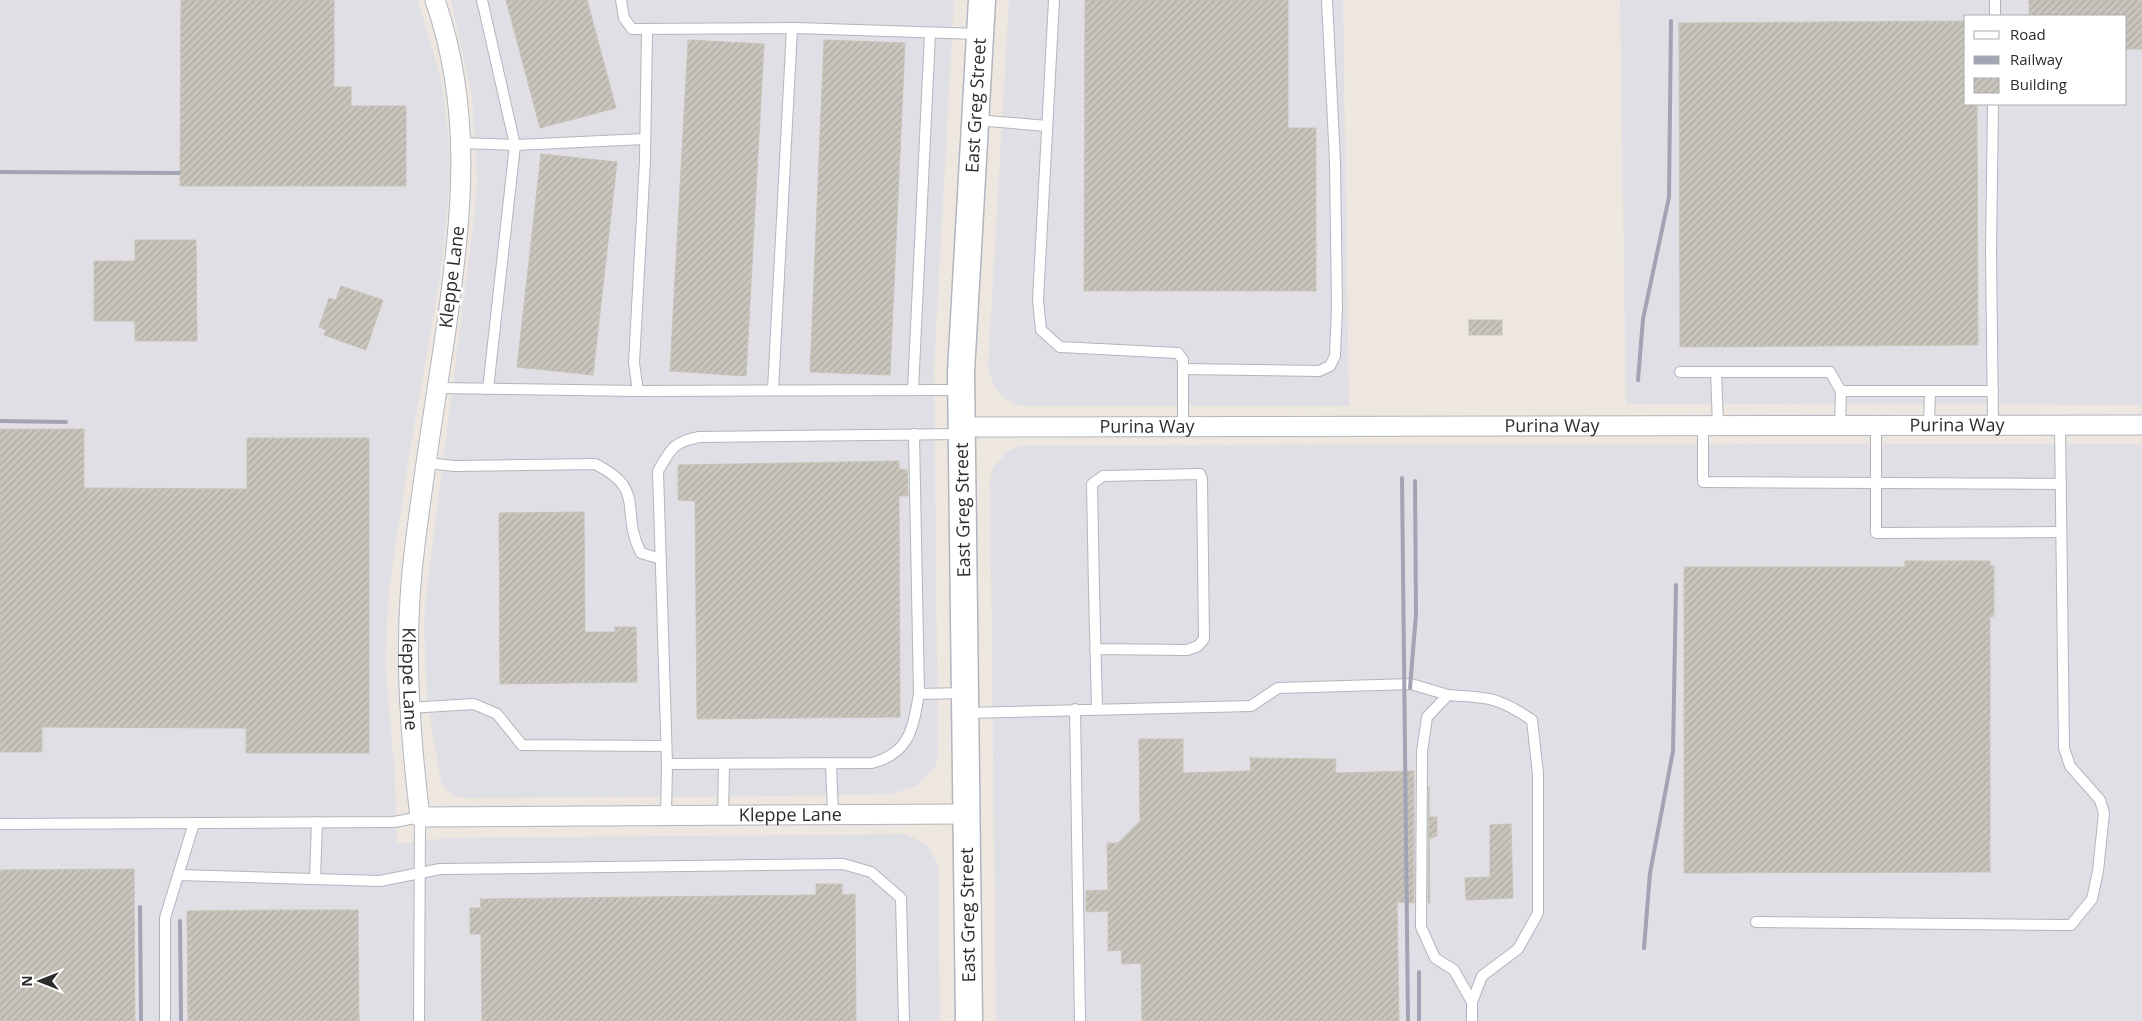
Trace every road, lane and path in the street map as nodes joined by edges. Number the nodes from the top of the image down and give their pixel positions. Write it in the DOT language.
graph roads {
  1 [pos="435,0"];
  2 [pos="482,0"];
  3 [pos="621,0"];
  4 [pos="982,0"];
  5 [pos="1054,0"];
  6 [pos="1327,0"];
  7 [pos="1995,0"];
  8 [pos="1994,15"];
  9 [pos="792,28"];
  10 [pos="648,29"];
  11 [pos="930,33"];
  12 [pos="980,34"];
  13 [pos="1993,105"];
  14 [pos="975,120"];
  15 [pos="1048,126"];
  16 [pos="645,139"];
  17 [pos="462,144"];
  18 [pos="515,145"];
  19 [pos="1183,369"];
  20 [pos="1680,372"];
  21 [pos="1716,372"];
  22 [pos="438,388"];
  23 [pos="488,389"];
  24 [pos="772,390"];
  25 [pos="913,390"];
  26 [pos="962,390"];
  27 [pos="1993,390"];
  28 [pos="638,391"];
  29 [pos="1930,391"];
  30 [pos="1841,392"];
  31 [pos="1710,425"];
  32 [pos="1840,425"];
  33 [pos="1876,425"];
  34 [pos="1929,425"];
  35 [pos="1993,425"];
  36 [pos="2060,425"];
  37 [pos="2142,425"];
  38 [pos="1183,426"];
  39 [pos="962,430"];
  40 [pos="914,434"];
  41 [pos="426,463"];
  42 [pos="1876,482"];
  43 [pos="2061,484"];
  44 [pos="2061,532"];
  45 [pos="661,560"];
  46 [pos="1095,649"];
  47 [pos="919,694"];
  48 [pos="1448,694"];
  49 [pos="965,703"];
  50 [pos="408,708"];
  51 [pos="1097,708"];
  52 [pos="1075,709"];
  53 [pos="666,746"];
  54 [pos="832,763"];
  55 [pos="667,764"];
  56 [pos="724,765"];
  57 [pos="833,814"];
  58 [pos="966,814"];
  59 [pos="723,815"];
  60 [pos="666,816"];
  61 [pos="420,817"];
  62 [pos="317,822"];
  63 [pos="194,823"];
  64 [pos="0,824"];
  65 [pos="421,871"];
  66 [pos="179,875"];
  67 [pos="315,879"];
  68 [pos="1756,922"];
  69 [pos="1472,1002"];
  70 [pos="165,1021"];
  71 [pos="419,1021"];
  72 [pos="904,1021"];
  73 [pos="969,1021"];
  74 [pos="1080,1021"];
  75 [pos="1472,1021"];
  1 -- 17 [label="street, Kleppe Lane"];
  2 -- 18 [label="lane"];
  3 -- 10 [label="lane"];
  4 -- 12 [label="main road, East Greg Street"];
  5 -- 15 [label="lane"];
  6 -- 19 [label="lane"];
  7 -- 8 [label="lane"];
  9 -- 10 [label="lane"];
  9 -- 11 [label="lane"];
  9 -- 24 [label="lane"];
  10 -- 16 [label="lane"];
  11 -- 12 [label="lane"];
  11 -- 25 [label="lane"];
  12 -- 14 [label="main road, East Greg Street"];
  13 -- 27 [label="lane"];
  14 -- 15 [label="lane"];
  14 -- 26 [label="main road, East Greg Street"];
  15 -- 19 [label="lane"];
  16 -- 18 [label="lane"];
  16 -- 28 [label="lane"];
  17 -- 18 [label="lane"];
  17 -- 22 [label="street, Kleppe Lane"];
  18 -- 23 [label="lane"];
  19 -- 38 [label="lane"];
  20 -- 21 [label="lane"];
  21 -- 30 [label="lane"];
  21 -- 31 [label="lane"];
  22 -- 23 [label="lane"];
  22 -- 41 [label="street, Kleppe Lane"];
  23 -- 28 [label="lane"];
  24 -- 25 [label="lane"];
  24 -- 28 [label="lane"];
  25 -- 26 [label="lane"];
  26 -- 39 [label="main road, East Greg Street"];
  27 -- 29 [label="lane"];
  27 -- 35 [label="lane"];
  29 -- 30 [label="lane"];
  29 -- 34 [label="lane"];
  30 -- 32 [label="lane"];
  31 -- 32 [label="street, Purina Way"];
  31 -- 38 [label="street, Purina Way"];
  31 -- 42 [label="lane"];
  32 -- 33 [label="street, Purina Way"];
  33 -- 34 [label="street, Purina Way"];
  33 -- 42 [label="lane"];
  34 -- 35 [label="street, Purina Way"];
  35 -- 36 [label="street, Purina Way"];
  36 -- 37 [label="street, Purina Way"];
  36 -- 43 [label="lane"];
  38 -- 39 [label="street, Purina Way"];
  39 -- 40 [label="lane"];
  39 -- 49 [label="main road, East Greg Street"];
  40 -- 45 [label="lane"];
  40 -- 47 [label="lane"];
  41 -- 45 [label="lane"];
  41 -- 50 [label="street, Kleppe Lane"];
  42 -- 43 [label="lane"];
  42 -- 44 [label="lane"];
  43 -- 44 [label="lane"];
  44 -- 68 [label="lane"];
  45 -- 53 [label="lane"];
  46 -- 46 [label="lane"];
  46 -- 51 [label="lane"];
  47 -- 49 [label="lane"];
  47 -- 54 [label="lane"];
  48 -- 51 [label="lane"];
  48 -- 69 [label="lane"];
  48 -- 69 [label="lane"];
  49 -- 52 [label="lane"];
  49 -- 58 [label="main road, East Greg Street"];
  50 -- 53 [label="lane"];
  50 -- 61 [label="street, Kleppe Lane"];
  51 -- 52 [label="lane"];
  52 -- 74 [label="lane"];
  53 -- 55 [label="lane"];
  54 -- 56 [label="lane"];
  54 -- 57 [label="lane"];
  55 -- 56 [label="lane"];
  55 -- 60 [label="lane"];
  56 -- 59 [label="lane"];
  57 -- 58 [label="street, Kleppe Lane"];
  57 -- 59 [label="street, Kleppe Lane"];
  58 -- 73 [label="main road, East Greg Street"];
  59 -- 60 [label="street, Kleppe Lane"];
  60 -- 61 [label="street, Kleppe Lane"];
  61 -- 62 [label="lane"];
  61 -- 65 [label="lane"];
  62 -- 63 [label="lane"];
  62 -- 67 [label="lane"];
  63 -- 64 [label="lane"];
  63 -- 66 [label="lane"];
  65 -- 67 [label="lane"];
  65 -- 71 [label="lane"];
  65 -- 72 [label="lane"];
  66 -- 67 [label="lane"];
  66 -- 70 [label="lane"];
  69 -- 75 [label="lane"];
}
